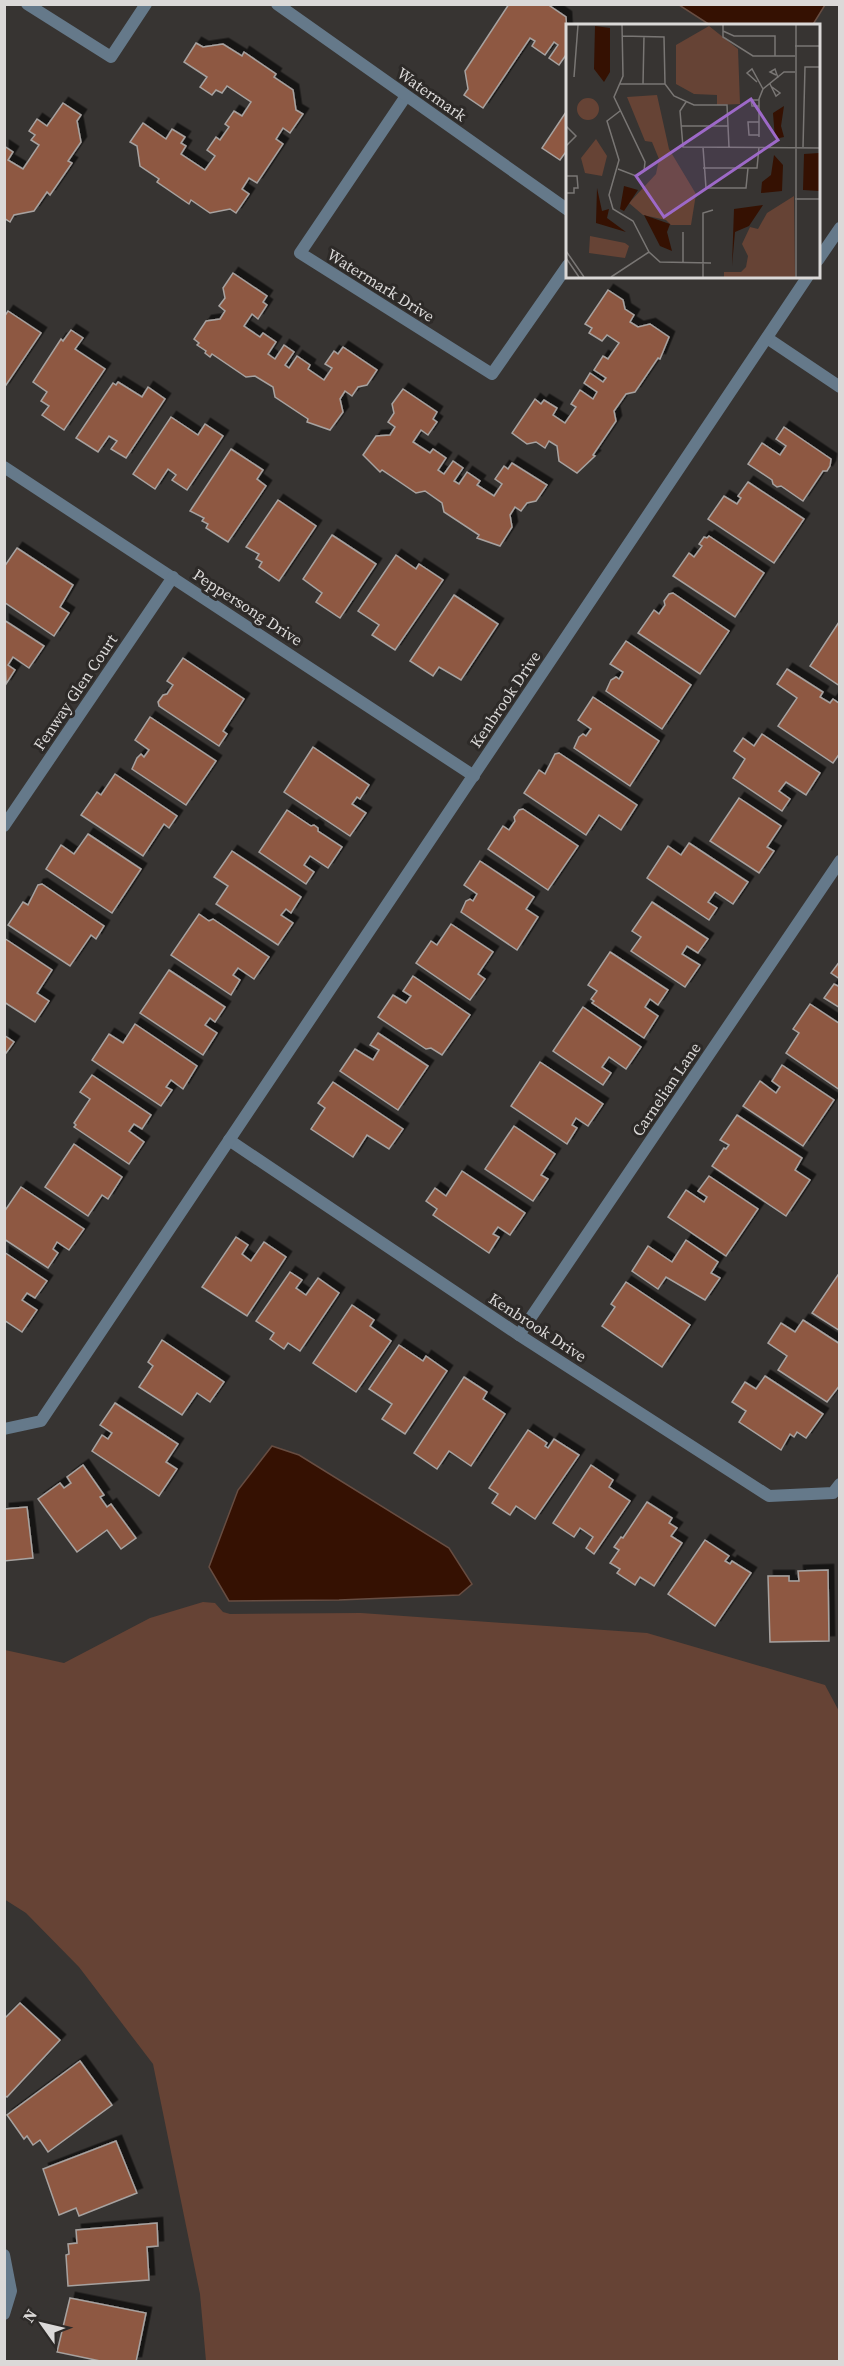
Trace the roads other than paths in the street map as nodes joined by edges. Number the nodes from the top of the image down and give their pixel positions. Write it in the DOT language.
graph roads {
  1 [pos="27,4"];
  2 [pos="146,4"];
  3 [pos="277,4"];
  4 [pos="406,96"];
  5 [pos="566,209"];
  6 [pos="840,228"];
  7 [pos="820,258"];
  8 [pos="566,268"];
  9 [pos="807,278"];
  10 [pos="767,338"];
  11 [pos="840,387"];
  12 [pos="4,467"];
  13 [pos="172,577"];
  14 [pos="474,776"];
  15 [pos="4,826"];
  16 [pos="840,861"];
  17 [pos="229,1140"];
  18 [pos="519,1335"];
  19 [pos="4,1429"];
  20 [pos="840,1484"];
  21 [pos="4,2255"];
  22 [pos="4,2314"];
  1 -- 2 [label="street"];
  3 -- 4 [label="street, Watermark"];
  4 -- 5 [label="street, Watermark"];
  4 -- 8 [label="street, Watermark Drive"];
  6 -- 7 [label="street"];
  9 -- 10 [label="street, Kenbrook Drive"];
  10 -- 11 [label="street"];
  10 -- 14 [label="street, Kenbrook Drive"];
  12 -- 13 [label="street, Peppersong Drive"];
  13 -- 14 [label="street, Peppersong Drive"];
  13 -- 15 [label="street, Fenway Glen Court"];
  14 -- 17 [label="street, Kenbrook Drive"];
  16 -- 18 [label="street, Carnelian Lane"];
  17 -- 18 [label="street, Kenbrook Drive"];
  17 -- 19 [label="street, Kenbrook Drive"];
  18 -- 20 [label="street, Kenbrook Drive"];
  21 -- 22 [label="street"];
}
